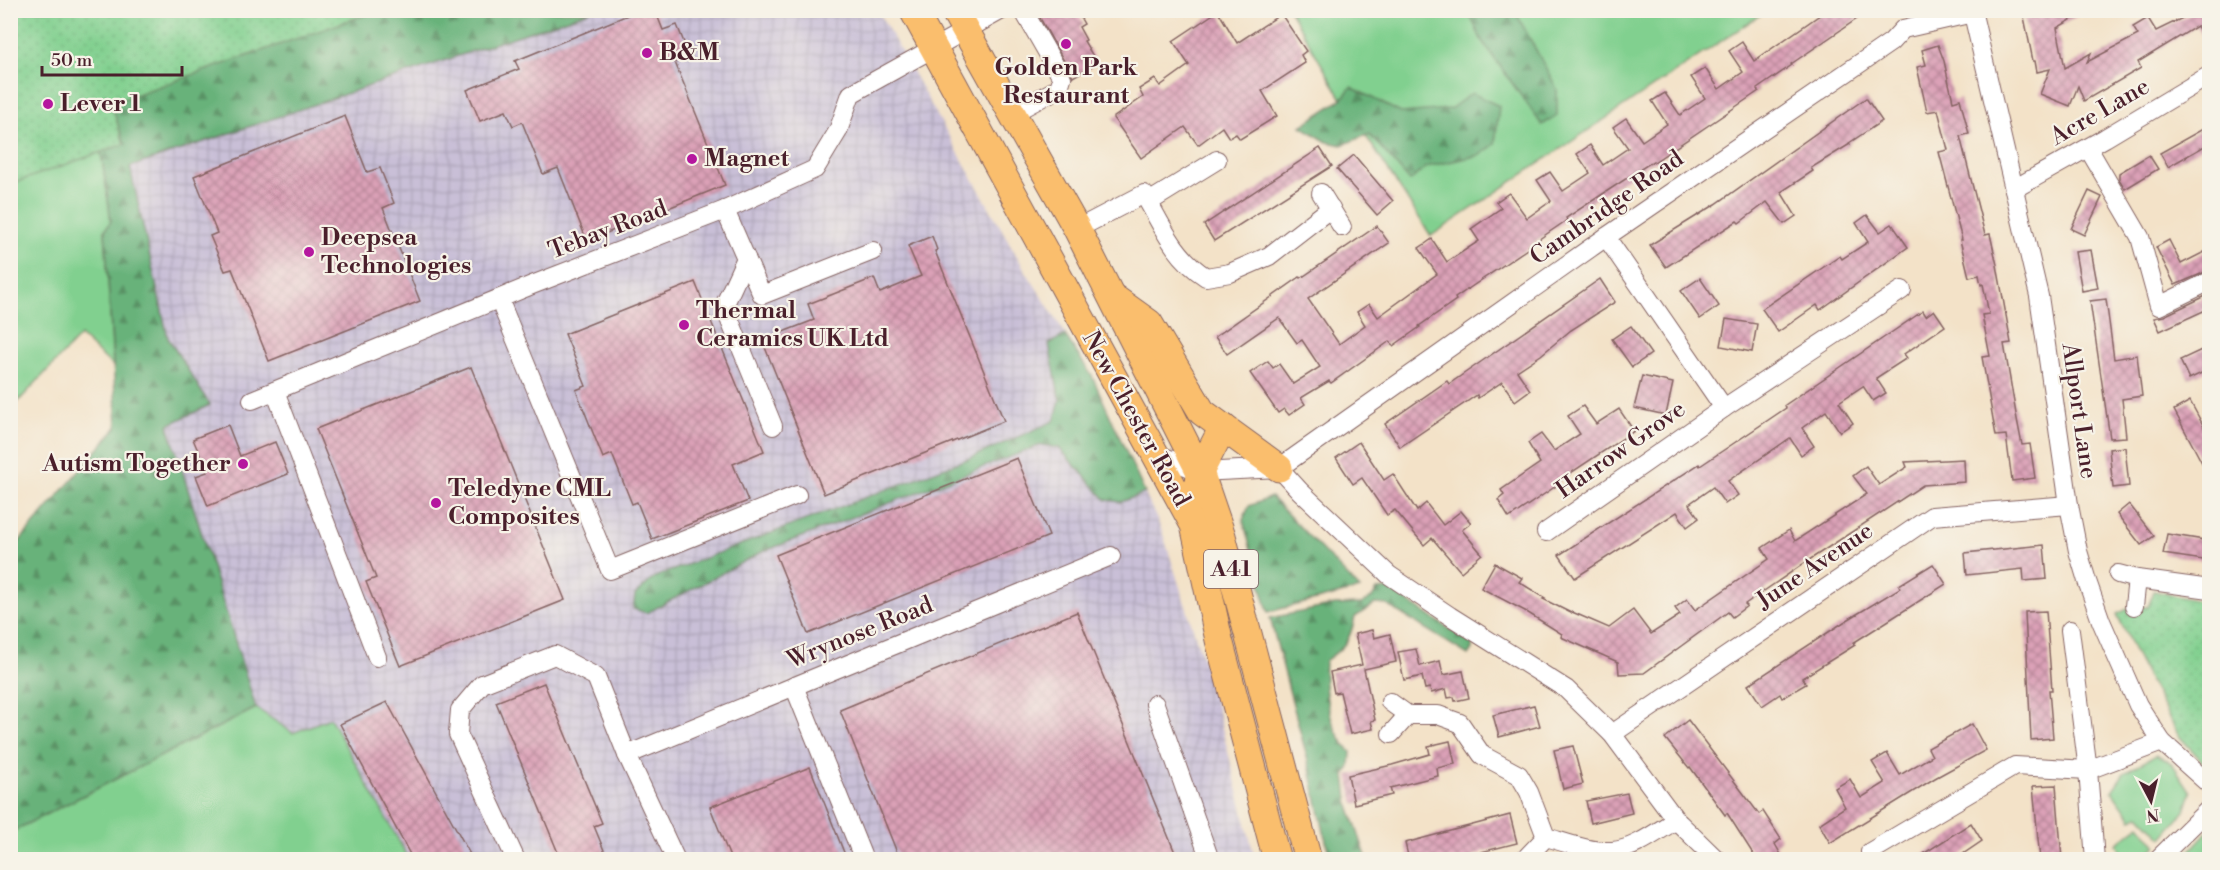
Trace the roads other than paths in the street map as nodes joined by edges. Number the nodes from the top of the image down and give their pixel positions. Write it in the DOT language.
graph roads {
  1 [pos="914,10"];
  2 [pos="933,10"];
  3 [pos="1002,10"];
  4 [pos="1023,10"];
  5 [pos="1972,12"];
  6 [pos="960,21"];
  7 [pos="935,49"];
  8 [pos="2210,75"];
  9 [pos="1013,113"];
  10 [pos="2088,148"];
  11 [pos="1217,160"];
  12 [pos="2014,189"];
  13 [pos="1321,193"];
  14 [pos="1149,201"];
  15 [pos="1331,208"];
  16 [pos="725,210"];
  17 [pos="1342,227"];
  18 [pos="1077,229"];
  19 [pos="1606,237"];
  20 [pos="873,251"];
  21 [pos="746,258"];
  22 [pos="2210,281"];
  23 [pos="1902,290"];
  24 [pos="1111,295"];
  25 [pos="499,299"];
  26 [pos="275,390"];
  27 [pos="252,400"];
  28 [pos="1724,408"];
  29 [pos="773,426"];
  30 [pos="1223,427"];
  31 [pos="1155,453"];
  32 [pos="1279,468"];
  33 [pos="1200,472"];
  34 [pos="797,495"];
  35 [pos="2069,505"];
  36 [pos="1194,525"];
  37 [pos="1546,532"];
  38 [pos="1111,556"];
  39 [pos="2118,574"];
  40 [pos="2137,579"];
  41 [pos="2210,589"];
  42 [pos="2134,606"];
  43 [pos="2070,630"];
  44 [pos="377,657"];
  45 [pos="794,686"];
  46 [pos="1390,702"];
  47 [pos="1155,704"];
  48 [pos="1408,715"];
  49 [pos="1391,734"];
  50 [pos="1612,734"];
  51 [pos="2162,742"];
  52 [pos="627,755"];
  53 [pos="1283,767"];
  54 [pos="2088,770"];
  55 [pos="2210,785"];
  56 [pos="2210,808"];
  57 [pos="1676,820"];
  58 [pos="1546,837"];
  59 [pos="1870,852"];
  60 [pos="516,860"];
  61 [pos="676,860"];
  62 [pos="864,860"];
  63 [pos="1210,860"];
  64 [pos="1277,860"];
  65 [pos="1302,860"];
  66 [pos="1308,860"];
  67 [pos="1524,860"];
  68 [pos="1717,860"];
  69 [pos="2095,860"];
  70 [pos="2157,860"];
  1 -- 7 [label="highway, New Chester Road / A41"];
  2 -- 7 [label="highway"];
  3 -- 6 [label="street, Tebay Road"];
  4 -- 9 [label="street"];
  5 -- 12 [label="street, Allport Lane"];
  5 -- 19 [label="street, Cambridge Road"];
  6 -- 7 [label="street, Tebay Road"];
  6 -- 9 [label="highway, New Chester Road / A41"];
  7 -- 16 [label="street, Tebay Road"];
  7 -- 31 [label="highway, New Chester Road / A41"];
  8 -- 10 [label="street, Acre Lane"];
  9 -- 18 [label="highway, New Chester Road / A41"];
  10 -- 12 [label="street, Acre Lane"];
  10 -- 22 [label="street"];
  11 -- 14 [label="street"];
  12 -- 35 [label="street, Allport Lane"];
  13 -- 15 [label="street"];
  14 -- 15 [label="street"];
  14 -- 18 [label="street"];
  15 -- 17 [label="street"];
  16 -- 21 [label="street"];
  16 -- 25 [label="street, Tebay Road"];
  18 -- 24 [label="highway, New Chester Road / A41"];
  19 -- 28 [label="street, Harrow Grove"];
  19 -- 32 [label="street, Cambridge Road"];
  20 -- 21 [label="street"];
  21 -- 29 [label="street"];
  23 -- 28 [label="street, Harrow Grove"];
  24 -- 30 [label="highway"];
  24 -- 33 [label="highway, New Chester Road / A41"];
  25 -- 26 [label="street, Tebay Road"];
  25 -- 34 [label="street"];
  26 -- 27 [label="street, Tebay Road"];
  26 -- 44 [label="street"];
  28 -- 37 [label="street, Harrow Grove"];
  30 -- 32 [label="highway"];
  30 -- 33 [label="highway"];
  31 -- 33 [label="street"];
  31 -- 36 [label="highway, New Chester Road / A41"];
  32 -- 33 [label="street"];
  32 -- 50 [label="street"];
  33 -- 36 [label="highway"];
  33 -- 53 [label="highway, New Chester Road / A41"];
  35 -- 50 [label="street, June Avenue"];
  35 -- 51 [label="street, Allport Lane"];
  36 -- 64 [label="highway, New Chester Road / A41"];
  38 -- 45 [label="street, Wrynose Road"];
  39 -- 40 [label="street"];
  40 -- 41 [label="street"];
  40 -- 42 [label="street"];
  43 -- 54 [label="street"];
  45 -- 52 [label="street, Wrynose Road"];
  45 -- 62 [label="street"];
  46 -- 48 [label="street"];
  47 -- 63 [label="street"];
  48 -- 49 [label="street"];
  48 -- 58 [label="street"];
  50 -- 57 [label="street"];
  51 -- 54 [label="street"];
  51 -- 55 [label="street, Allport Lane"];
  52 -- 60 [label="street"];
  52 -- 61 [label="street"];
  53 -- 65 [label="street"];
  53 -- 66 [label="highway, New Chester Road / A41"];
  54 -- 59 [label="street"];
  54 -- 69 [label="street"];
  56 -- 70 [label="street"];
  57 -- 58 [label="street"];
  57 -- 68 [label="street"];
  58 -- 67 [label="street"];
}
